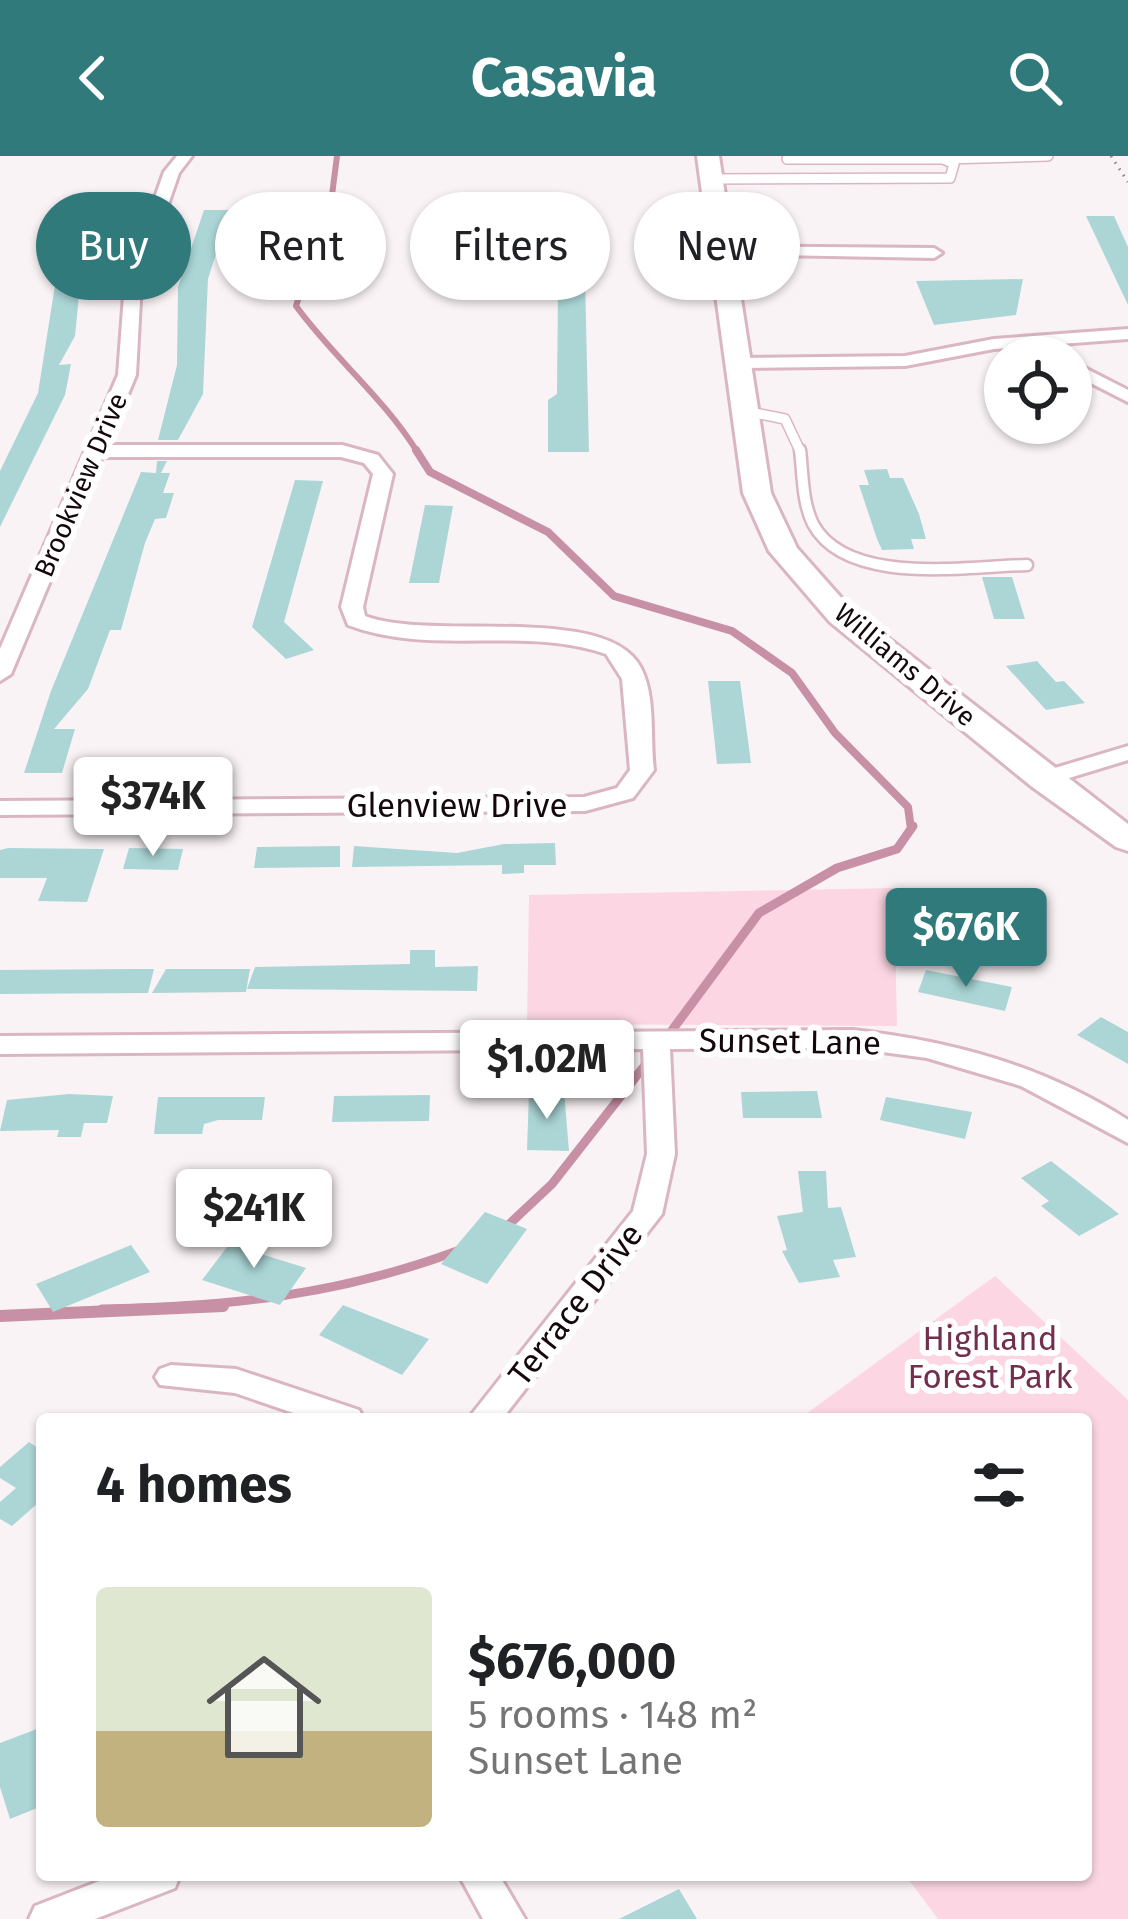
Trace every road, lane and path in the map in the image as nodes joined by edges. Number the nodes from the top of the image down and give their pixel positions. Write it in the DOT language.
graph roads {
  1 [pos="185,156"];
  2 [pos="1048,156"];
  3 [pos="1111,156"];
  4 [pos="943,157"];
  5 [pos="787,159"];
  6 [pos="710,168"];
  7 [pos="1128,182"];
  8 [pos="800,252"];
  9 [pos="934,253"];
  10 [pos="729,300"];
  11 [pos="1128,334"];
  12 [pos="1092,336"];
  13 [pos="984,349"];
  14 [pos="738,363"];
  15 [pos="1092,377"];
  16 [pos="1128,397"];
  17 [pos="745,411"];
  18 [pos="98,451"];
  19 [pos="1027,565"];
  20 [pos="0,674"];
  21 [pos="1128,753"];
  22 [pos="1043,779"];
  23 [pos="0,808"];
  24 [pos="1128,840"];
  25 [pos="656,1040"];
  26 [pos="0,1045"];
  27 [pos="1128,1133"];
  28 [pos="171,1377"];
  29 [pos="336,1413"];
  30 [pos="489,1413"];
  31 [pos="146,1881"];
  32 [pos="482,1881"];
  33 [pos="49,1919"];
  34 [pos="505,1919"];
  1 -- 18 [label="street, Brookview Drive"];
  2 -- 4 [label="lane"];
  3 -- 7 [label="path"];
  4 -- 5 [label="lane"];
  4 -- 6 [label="lane"];
  8 -- 9 [label="street"];
  10 -- 14 [label="main road, Williams Drive"];
  11 -- 12 [label="street"];
  13 -- 14 [label="street"];
  14 -- 17 [label="main road, Williams Drive"];
  15 -- 16 [label="street"];
  17 -- 19 [label="lane"];
  17 -- 22 [label="main road, Williams Drive"];
  18 -- 20 [label="street, Brookview Drive"];
  18 -- 23 [label="street, Glenview Drive"];
  21 -- 22 [label="street"];
  22 -- 24 [label="main road, Williams Drive"];
  25 -- 26 [label="street, Sunset Lane"];
  25 -- 27 [label="street, Sunset Lane"];
  25 -- 30 [label="street, Terrace Drive"];
  28 -- 29 [label="street"];
  31 -- 33 [label="street"];
  32 -- 34 [label="street"];
}
